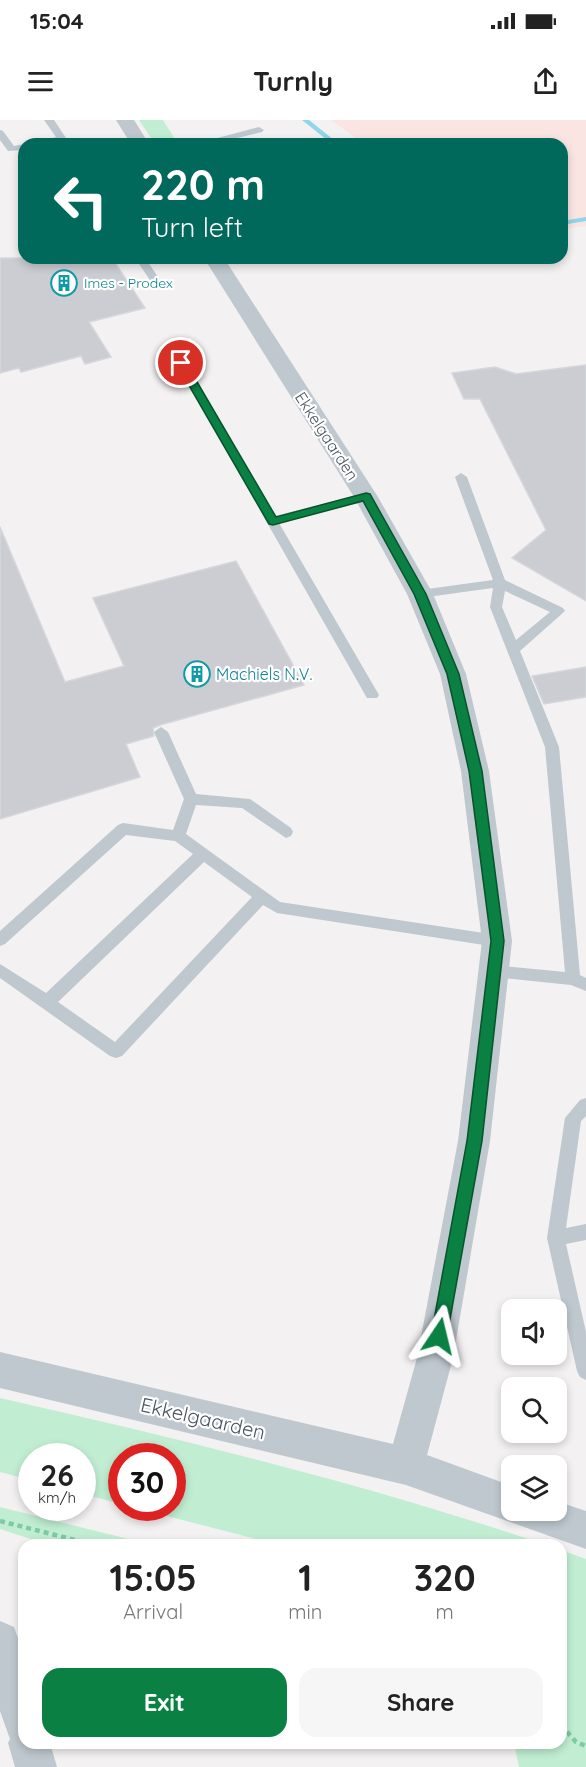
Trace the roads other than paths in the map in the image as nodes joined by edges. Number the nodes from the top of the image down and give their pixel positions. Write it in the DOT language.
graph roads {
  1 [pos="49,120"];
  2 [pos="125,120"];
  3 [pos="259,130"];
  4 [pos="0,133"];
  5 [pos="60,138"];
  6 [pos="136,138"];
  7 [pos="225,138"];
  8 [pos="18,148"];
  9 [pos="144,264"];
  10 [pos="218,264"];
  11 [pos="158,284"];
  12 [pos="181,363"];
  13 [pos="461,477"];
  14 [pos="366,497"];
  15 [pos="273,521"];
  16 [pos="500,583"];
  17 [pos="420,594"];
  18 [pos="513,650"];
  19 [pos="372,695"];
  20 [pos="161,732"];
  21 [pos="190,799"];
  22 [pos="286,832"];
  23 [pos="178,836"];
  24 [pos="203,854"];
  25 [pos="262,897"];
  26 [pos="0,940"];
  27 [pos="497,941"];
  28 [pos="0,969"];
  29 [pos="494,971"];
  30 [pos="580,982"];
  31 [pos="47,1002"];
  32 [pos="586,1105"];
  33 [pos="586,1232"];
  34 [pos="556,1238"];
  35 [pos="0,1370"];
  36 [pos="586,1371"];
  37 [pos="406,1466"];
  38 [pos="501,1500"];
  39 [pos="560,1521"];
  40 [pos="586,1530"];
  41 [pos="0,1641"];
  42 [pos="18,1703"];
  43 [pos="32,1749"];
  44 [pos="36,1767"];
  1 -- 5 [label="lane"];
  2 -- 6 [label="street"];
  3 -- 7 [label="lane"];
  4 -- 8 [label="lane"];
  9 -- 11 [label="lane"];
  10 -- 14 [label="street, Ekkelgaarden"];
  12 -- 15 [label="lane"];
  13 -- 16 [label="lane"];
  14 -- 15 [label="lane"];
  14 -- 17 [label="street, Ekkelgaarden"];
  15 -- 19 [label="lane"];
  16 -- 17 [label="lane"];
  16 -- 18 [label="lane"];
  16 -- 18 [label="lane"];
  17 -- 27 [label="street, Ekkelgaarden"];
  18 -- 30 [label="lane"];
  20 -- 21 [label="lane"];
  21 -- 22 [label="lane"];
  21 -- 23 [label="lane"];
  23 -- 24 [label="lane"];
  23 -- 26 [label="lane"];
  24 -- 25 [label="lane"];
  24 -- 31 [label="lane"];
  25 -- 27 [label="lane"];
  25 -- 31 [label="lane"];
  27 -- 29 [label="street, Ekkelgaarden"];
  28 -- 31 [label="lane"];
  29 -- 30 [label="lane"];
  29 -- 37 [label="street, Ekkelgaarden"];
  32 -- 34 [label="lane"];
  33 -- 34 [label="lane"];
  34 -- 36 [label="lane"];
  35 -- 37 [label="street, Ekkelgaarden"];
  37 -- 38 [label="street, Ekkelgaarden"];
  39 -- 40 [label="street"];
  41 -- 42 [label="street"];
  43 -- 44 [label="street"];
}
